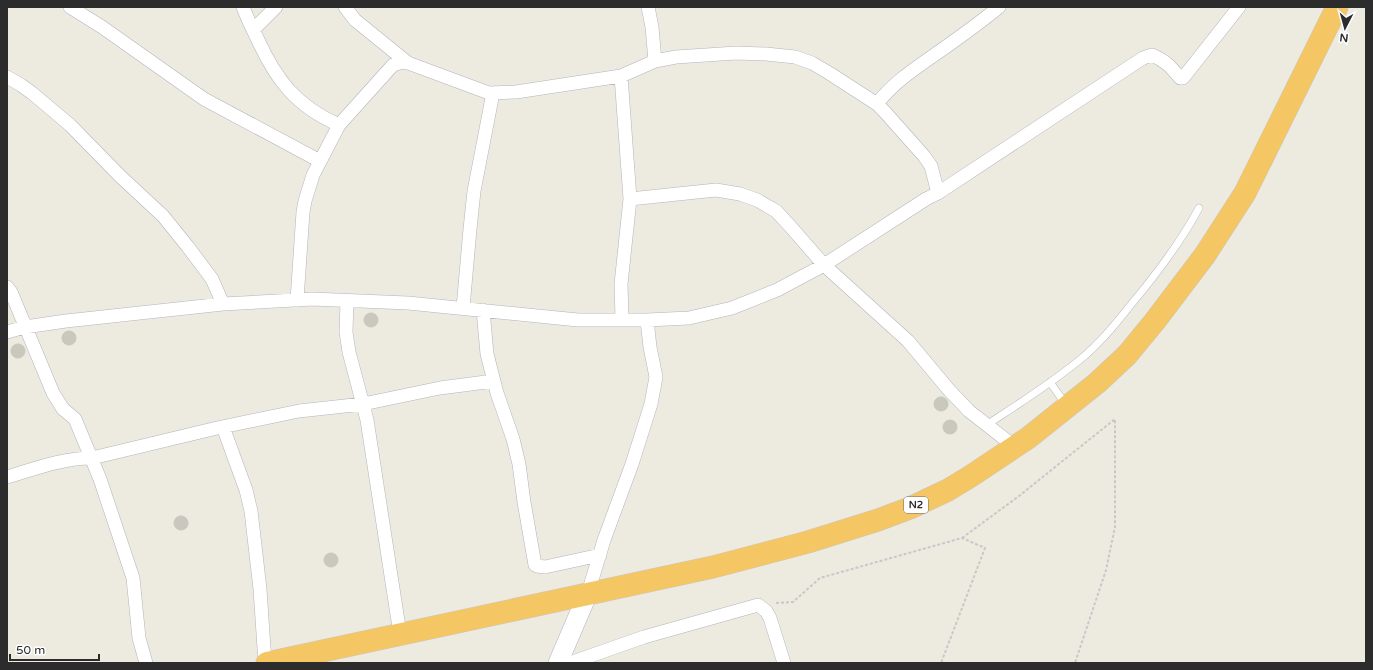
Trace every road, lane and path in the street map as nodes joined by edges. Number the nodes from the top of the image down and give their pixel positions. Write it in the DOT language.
graph roads {
  1 [pos="70,7"];
  2 [pos="243,7"];
  3 [pos="276,7"];
  4 [pos="345,7"];
  5 [pos="648,7"];
  6 [pos="998,7"];
  7 [pos="1239,7"];
  8 [pos="1337,7"];
  9 [pos="253,30"];
  10 [pos="655,61"];
  11 [pos="408,64"];
  12 [pos="621,76"];
  13 [pos="7,77"];
  14 [pos="493,93"];
  15 [pos="877,104"];
  16 [pos="339,125"];
  17 [pos="320,161"];
  18 [pos="938,193"];
  19 [pos="630,199"];
  20 [pos="1199,208"];
  21 [pos="824,265"];
  22 [pos="7,287"];
  23 [pos="297,300"];
  24 [pos="347,301"];
  25 [pos="223,304"];
  26 [pos="463,308"];
  27 [pos="482,310"];
  28 [pos="622,319"];
  29 [pos="647,320"];
  30 [pos="26,327"];
  31 [pos="7,332"];
  32 [pos="494,381"];
  33 [pos="1050,382"];
  34 [pos="363,404"];
  35 [pos="1067,407"];
  36 [pos="988,424"];
  37 [pos="223,427"];
  38 [pos="1015,447"];
  39 [pos="92,458"];
  40 [pos="7,477"];
  41 [pos="962,538"];
  42 [pos="600,555"];
  43 [pos="588,593"];
  44 [pos="758,605"];
  45 [pos="400,634"];
  46 [pos="146,663"];
  47 [pos="266,663"];
  48 [pos="558,663"];
  49 [pos="570,663"];
  50 [pos="784,663"];
  51 [pos="941,663"];
  52 [pos="1075,663"];
  1 -- 17 [label="street"];
  2 -- 9 [label="street"];
  3 -- 9 [label="street"];
  4 -- 11 [label="street"];
  5 -- 10 [label="street"];
  6 -- 15 [label="street"];
  7 -- 18 [label="street"];
  8 -- 35 [label="highway, N2"];
  9 -- 16 [label="street"];
  10 -- 12 [label="street"];
  10 -- 15 [label="street"];
  11 -- 14 [label="street"];
  11 -- 16 [label="street"];
  12 -- 14 [label="street"];
  12 -- 19 [label="street"];
  13 -- 25 [label="street"];
  14 -- 26 [label="street"];
  15 -- 18 [label="street"];
  16 -- 17 [label="street"];
  17 -- 23 [label="street"];
  18 -- 21 [label="street"];
  19 -- 21 [label="street"];
  19 -- 28 [label="street"];
  20 -- 33 [label="lane"];
  21 -- 29 [label="street"];
  21 -- 36 [label="street"];
  22 -- 30 [label="street"];
  23 -- 24 [label="street"];
  23 -- 25 [label="street"];
  24 -- 26 [label="street"];
  24 -- 34 [label="street"];
  25 -- 30 [label="street"];
  26 -- 27 [label="street"];
  27 -- 28 [label="street"];
  27 -- 32 [label="street"];
  28 -- 29 [label="street"];
  29 -- 42 [label="street"];
  30 -- 31 [label="street"];
  30 -- 39 [label="street"];
  32 -- 34 [label="street"];
  32 -- 42 [label="street"];
  33 -- 35 [label="lane"];
  33 -- 36 [label="lane"];
  34 -- 37 [label="street"];
  34 -- 45 [label="street"];
  35 -- 38 [label="highway, N2"];
  36 -- 38 [label="street"];
  37 -- 39 [label="street"];
  37 -- 47 [label="street"];
  38 -- 43 [label="highway, N2"];
  39 -- 40 [label="street"];
  39 -- 46 [label="street"];
  41 -- 44 [label="path"];
  41 -- 51 [label="path"];
  41 -- 52 [label="path"];
  42 -- 43 [label="street"];
  43 -- 45 [label="highway, N2"];
  43 -- 48 [label="street"];
  44 -- 49 [label="street"];
  44 -- 50 [label="street"];
  45 -- 47 [label="highway, N2"];
}
